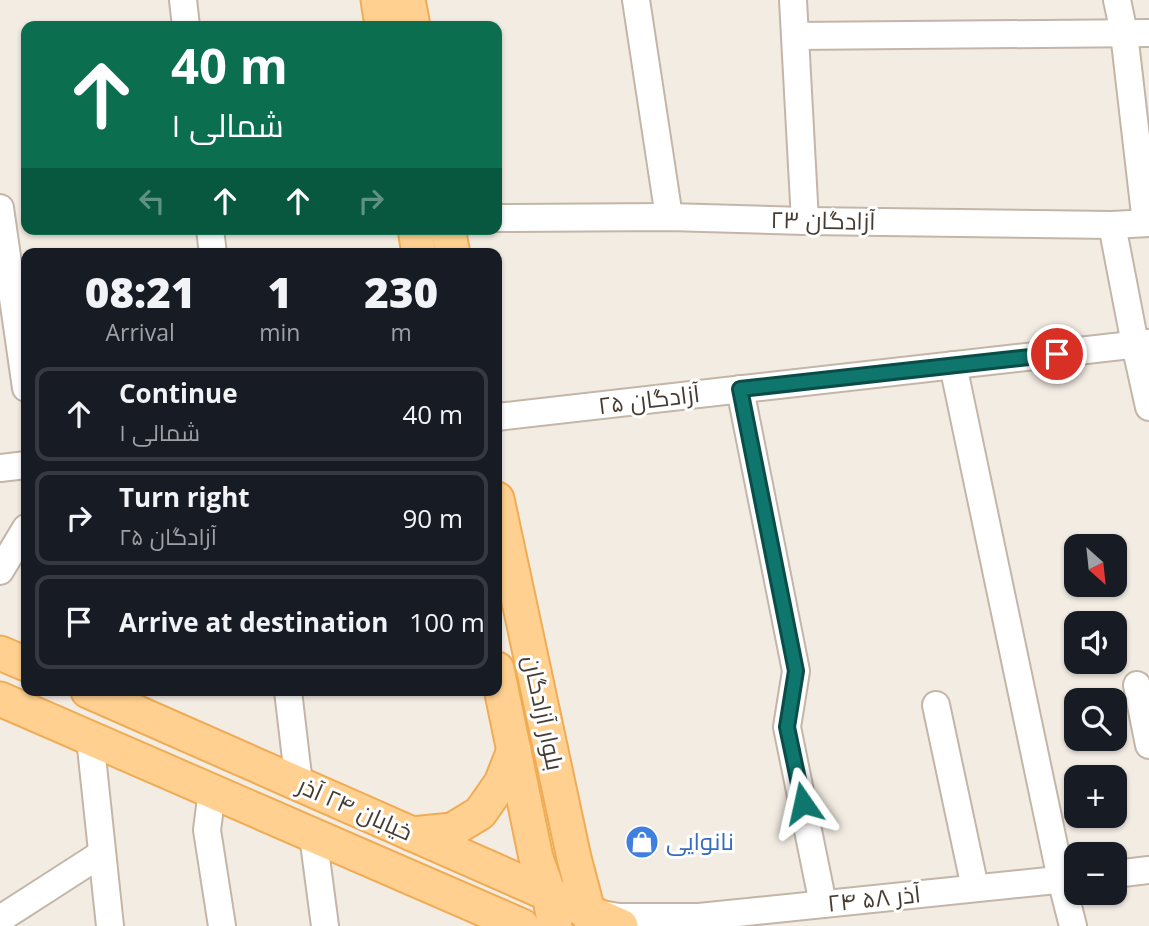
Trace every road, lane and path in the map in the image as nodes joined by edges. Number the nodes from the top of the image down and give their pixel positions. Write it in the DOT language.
graph roads {
  1 [pos="183,0"];
  2 [pos="378,0"];
  3 [pos="408,0"];
  4 [pos="636,0"];
  5 [pos="793,0"];
  6 [pos="1117,0"];
  7 [pos="185,21"];
  8 [pos="381,21"];
  9 [pos="412,21"];
  10 [pos="1137,33"];
  11 [pos="795,36"];
  12 [pos="0,208"];
  13 [pos="669,217"];
  14 [pos="502,218"];
  15 [pos="805,221"];
  16 [pos="1148,223"];
  17 [pos="1112,225"];
  18 [pos="1142,344"];
  19 [pos="21,353"];
  20 [pos="953,365"];
  21 [pos="740,389"];
  22 [pos="1149,407"];
  23 [pos="502,416"];
  24 [pos="21,466"];
  25 [pos="0,468"];
  26 [pos="502,522"];
  27 [pos="21,536"];
  28 [pos="0,571"];
  29 [pos="0,653"];
  30 [pos="21,662"];
  31 [pos="1137,685"];
  32 [pos="502,693"];
  33 [pos="99,696"];
  34 [pos="289,696"];
  35 [pos="0,699"];
  36 [pos="936,705"];
  37 [pos="90,738"];
  38 [pos="1149,745"];
  39 [pos="514,750"];
  40 [pos="258,766"];
  41 [pos="299,784"];
  42 [pos="227,798"];
  43 [pos="412,834"];
  44 [pos="313,835"];
  45 [pos="101,854"];
  46 [pos="1064,858"];
  47 [pos="1149,870"];
  48 [pos="1127,873"];
  49 [pos="1064,879"];
  50 [pos="975,888"];
  51 [pos="549,894"];
  52 [pos="823,904"];
  53 [pos="1071,905"];
  54 [pos="0,919"];
  55 [pos="591,919"];
  56 [pos="699,922"];
  57 [pos="110,926"];
  58 [pos="222,926"];
  59 [pos="325,926"];
  60 [pos="522,926"];
  61 [pos="555,926"];
  62 [pos="621,926"];
  63 [pos="1073,926"];
  1 -- 7 [label="street"];
  2 -- 8 [label="main road"];
  3 -- 9 [label="main road"];
  4 -- 13 [label="street"];
  5 -- 11 [label="street"];
  6 -- 10 [label="street"];
  10 -- 11 [label="street"];
  10 -- 16 [label="street"];
  11 -- 15 [label="street"];
  12 -- 19 [label="street"];
  13 -- 14 [label="street, آزادگان ۲۳"];
  13 -- 15 [label="street, آزادگان ۲۳"];
  15 -- 17 [label="street, آزادگان ۲۳"];
  16 -- 17 [label="street, آزادگان ۲۳"];
  17 -- 18 [label="street"];
  18 -- 20 [label="street, آزادگان ۲۵"];
  18 -- 22 [label="street"];
  20 -- 21 [label="street, آزادگان ۲۵"];
  20 -- 46 [label="street"];
  21 -- 23 [label="street, آزادگان ۲۵"];
  21 -- 52 [label="street"];
  24 -- 25 [label="street"];
  26 -- 55 [label="main road, بلوار آزادگان"];
  27 -- 28 [label="street"];
  29 -- 30 [label="main road"];
  31 -- 38 [label="street"];
  32 -- 39 [label="main road, بلوار آزادگان"];
  33 -- 40 [label="main road, خیابان ۲۴ آذر"];
  34 -- 41 [label="street"];
  35 -- 37 [label="main road, خیابان ۲۴ آذر"];
  36 -- 50 [label="street"];
  37 -- 42 [label="main road, خیابان ۲۴ آذر"];
  37 -- 45 [label="street"];
  39 -- 43 [label="main road"];
  39 -- 51 [label="main road, بلوار آزادگان"];
  40 -- 41 [label="main road, خیابان ۲۴ آذر"];
  40 -- 42 [label="main road"];
  41 -- 43 [label="main road, خیابان ۲۴ آذر"];
  42 -- 44 [label="main road, خیابان ۲۴ آذر"];
  42 -- 58 [label="street"];
  43 -- 51 [label="main road, خیابان ۲۴ آذر"];
  44 -- 59 [label="street"];
  44 -- 60 [label="main road, خیابان ۲۴ آذر"];
  45 -- 54 [label="street"];
  45 -- 57 [label="street"];
  47 -- 48 [label="street"];
  49 -- 50 [label="street, ۲۴ آذر ۵۸"];
  50 -- 52 [label="street, ۲۴ آذر ۵۸"];
  51 -- 55 [label="main road, خیابان ۲۴ آذر"];
  51 -- 61 [label="main road, بلوار آزادگان"];
  52 -- 56 [label="street, ۲۴ آذر ۵۸"];
  53 -- 63 [label="street"];
  55 -- 56 [label="street, ۲۴ آذر ۵۸"];
  55 -- 62 [label="main road, خیابان ۲۴ آذر"];
}
